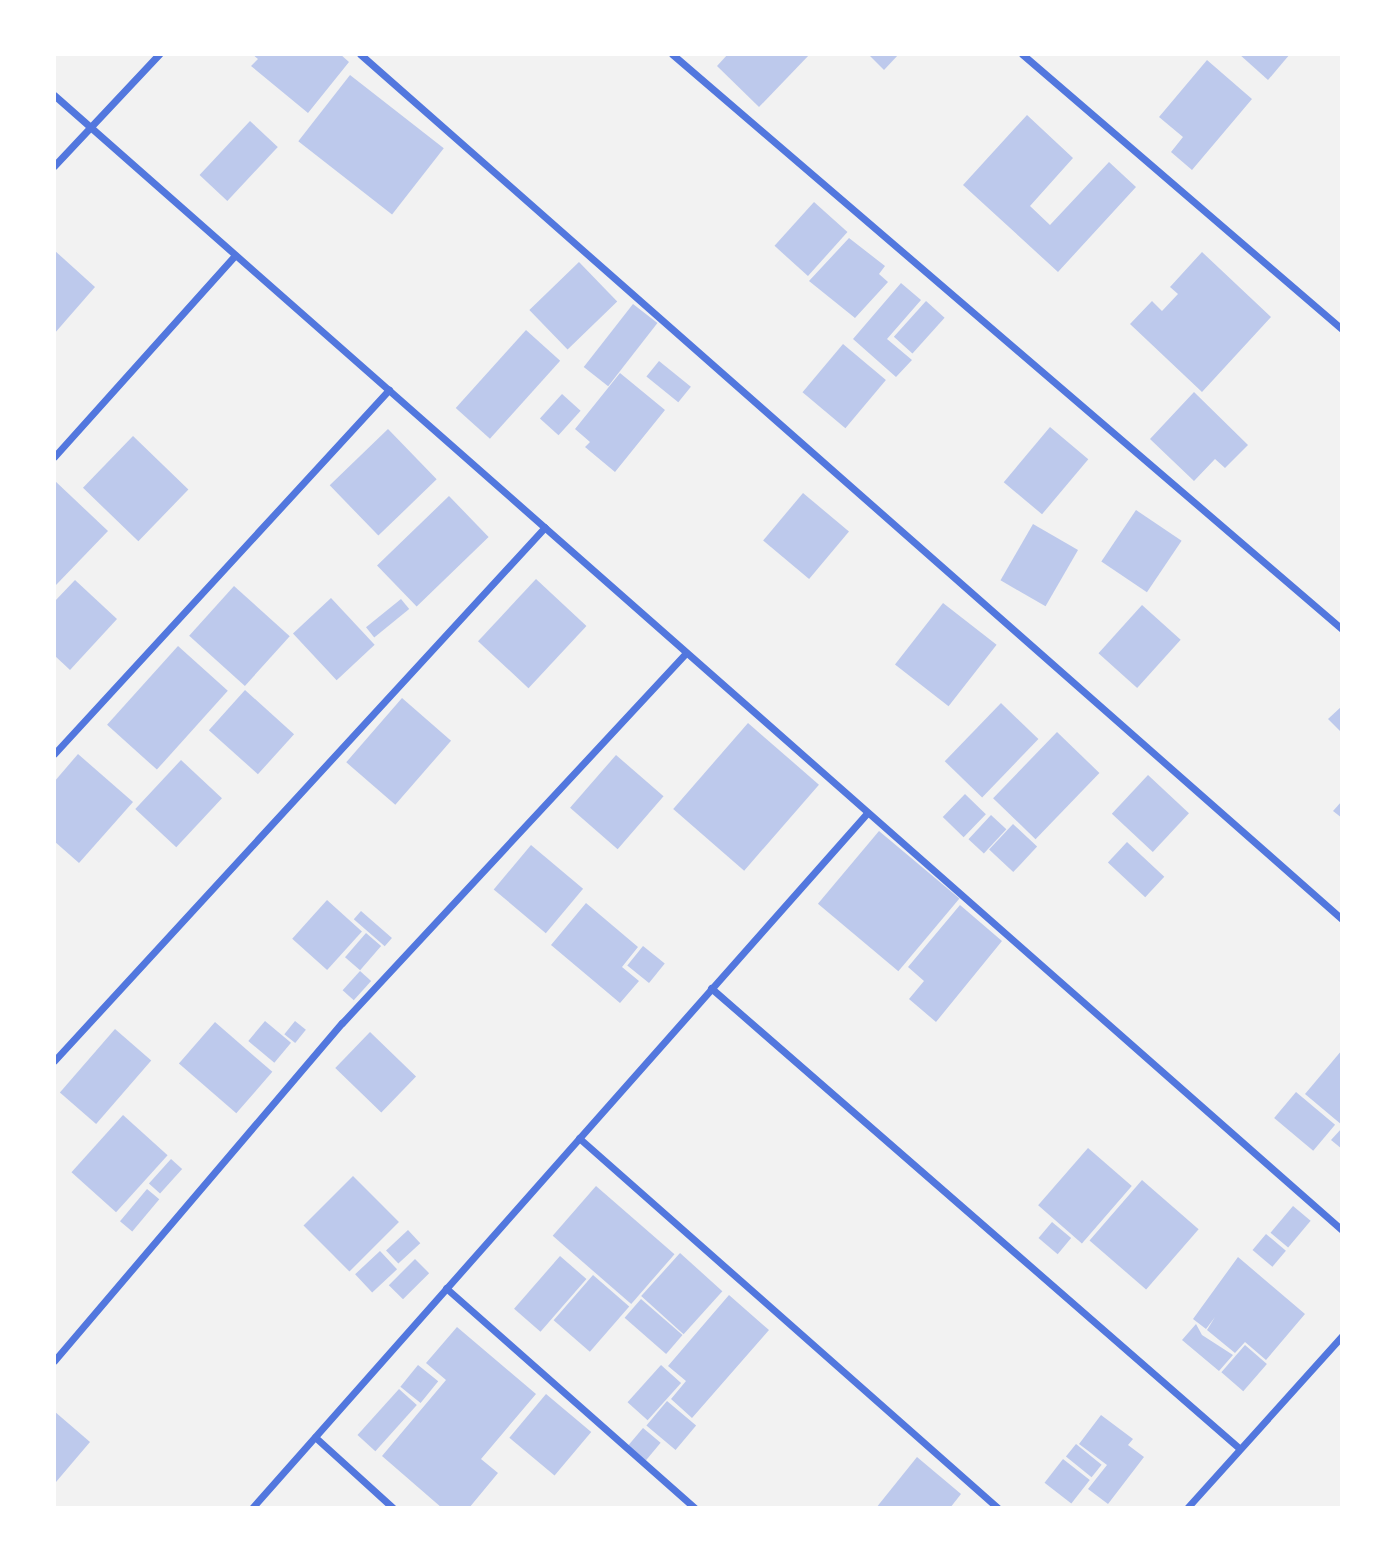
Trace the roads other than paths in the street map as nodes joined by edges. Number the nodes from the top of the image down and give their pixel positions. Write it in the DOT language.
graph roads {
  1 [pos="159,54"];
  2 [pos="360,54"];
  3 [pos="672,54"];
  4 [pos="1021,54"];
  5 [pos="54,95"];
  6 [pos="89,127"];
  7 [pos="54,166"];
  8 [pos="235,255"];
  9 [pos="1342,329"];
  10 [pos="388,390"];
  11 [pos="54,457"];
  12 [pos="545,527"];
  13 [pos="1342,629"];
  14 [pos="686,653"];
  15 [pos="54,754"];
  16 [pos="867,813"];
  17 [pos="1342,919"];
  18 [pos="711,988"];
  19 [pos="54,1061"];
  20 [pos="579,1138"];
  21 [pos="1342,1230"];
  22 [pos="446,1288"];
  23 [pos="1342,1336"];
  24 [pos="54,1361"];
  25 [pos="315,1437"];
  26 [pos="1239,1448"];
  27 [pos="252,1508"];
  28 [pos="393,1508"];
  29 [pos="695,1508"];
  30 [pos="998,1508"];
  31 [pos="1187,1508"];
  1 -- 6 [label="street"];
  2 -- 17 [label="street"];
  3 -- 13 [label="street"];
  4 -- 9 [label="street"];
  5 -- 6 [label="street"];
  6 -- 7 [label="street"];
  6 -- 8 [label="street"];
  8 -- 10 [label="street"];
  8 -- 11 [label="street"];
  10 -- 12 [label="street"];
  10 -- 15 [label="street"];
  12 -- 14 [label="street"];
  12 -- 19 [label="street"];
  14 -- 16 [label="street"];
  14 -- 24 [label="street"];
  16 -- 18 [label="street"];
  16 -- 21 [label="street"];
  18 -- 20 [label="street"];
  18 -- 26 [label="street"];
  20 -- 22 [label="street"];
  20 -- 30 [label="street"];
  22 -- 25 [label="street"];
  22 -- 29 [label="street"];
  23 -- 26 [label="street"];
  25 -- 27 [label="street"];
  25 -- 28 [label="street"];
  26 -- 31 [label="street"];
}
